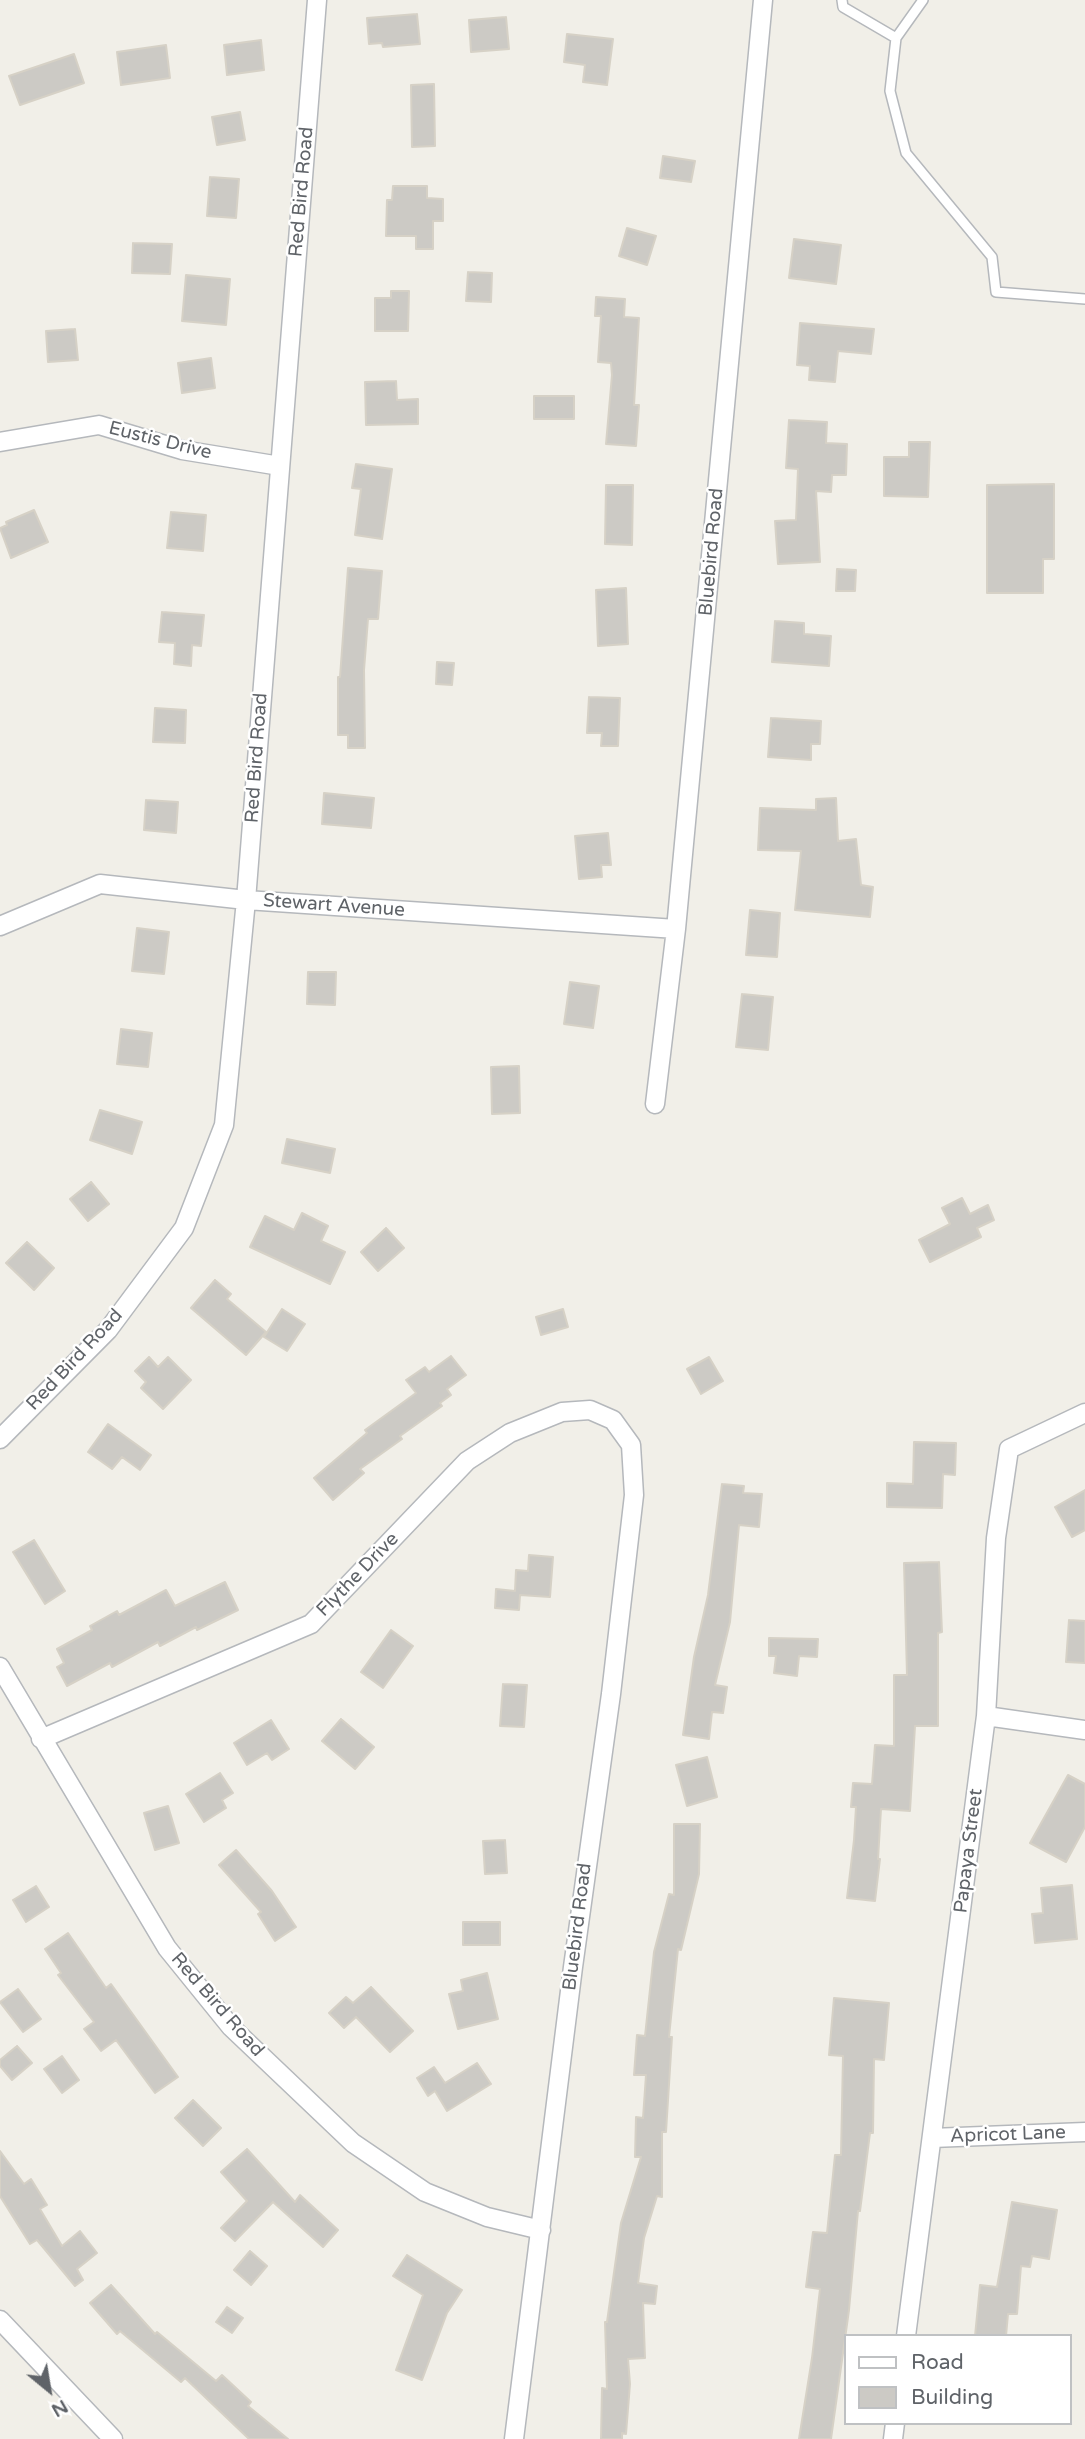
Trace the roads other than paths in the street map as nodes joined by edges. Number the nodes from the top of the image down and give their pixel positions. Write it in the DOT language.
graph roads {
  1 [pos="317,0"];
  2 [pos="763,0"];
  3 [pos="842,0"];
  4 [pos="923,0"];
  5 [pos="896,38"];
  6 [pos="1085,299"];
  7 [pos="0,442"];
  8 [pos="280,466"];
  9 [pos="246,900"];
  10 [pos="0,926"];
  11 [pos="676,929"];
  12 [pos="655,1104"];
  13 [pos="1085,1413"];
  14 [pos="613,1420"];
  15 [pos="0,1439"];
  16 [pos="0,1667"];
  17 [pos="986,1716"];
  18 [pos="1085,1730"];
  19 [pos="41,1739"];
  20 [pos="1085,2132"];
  21 [pos="932,2138"];
  22 [pos="541,2230"];
  23 [pos="0,2320"];
  24 [pos="906,2334"];
  25 [pos="113,2439"];
  26 [pos="514,2439"];
  1 -- 8 [label="street, Red Bird Road"];
  2 -- 11 [label="street, Bluebird Road"];
  3 -- 5 [label="lane"];
  4 -- 5 [label="lane"];
  5 -- 6 [label="lane"];
  7 -- 8 [label="street, Eustis Drive"];
  8 -- 9 [label="street, Red Bird Road"];
  9 -- 10 [label="street, Stewart Avenue"];
  9 -- 11 [label="street, Stewart Avenue"];
  9 -- 15 [label="street, Red Bird Road"];
  11 -- 12 [label="street, Bluebird Road"];
  13 -- 17 [label="street, Papaya Street"];
  14 -- 19 [label="street, Flythe Drive"];
  14 -- 22 [label="street, Bluebird Road"];
  16 -- 19 [label="street, Red Bird Road"];
  17 -- 18 [label="street"];
  17 -- 21 [label="street, Papaya Street"];
  19 -- 22 [label="street, Red Bird Road"];
  20 -- 21 [label="street, Apricot Lane"];
  21 -- 24 [label="street, Papaya Street"];
  22 -- 26 [label="street, Bluebird Road"];
  23 -- 25 [label="street"];
}
